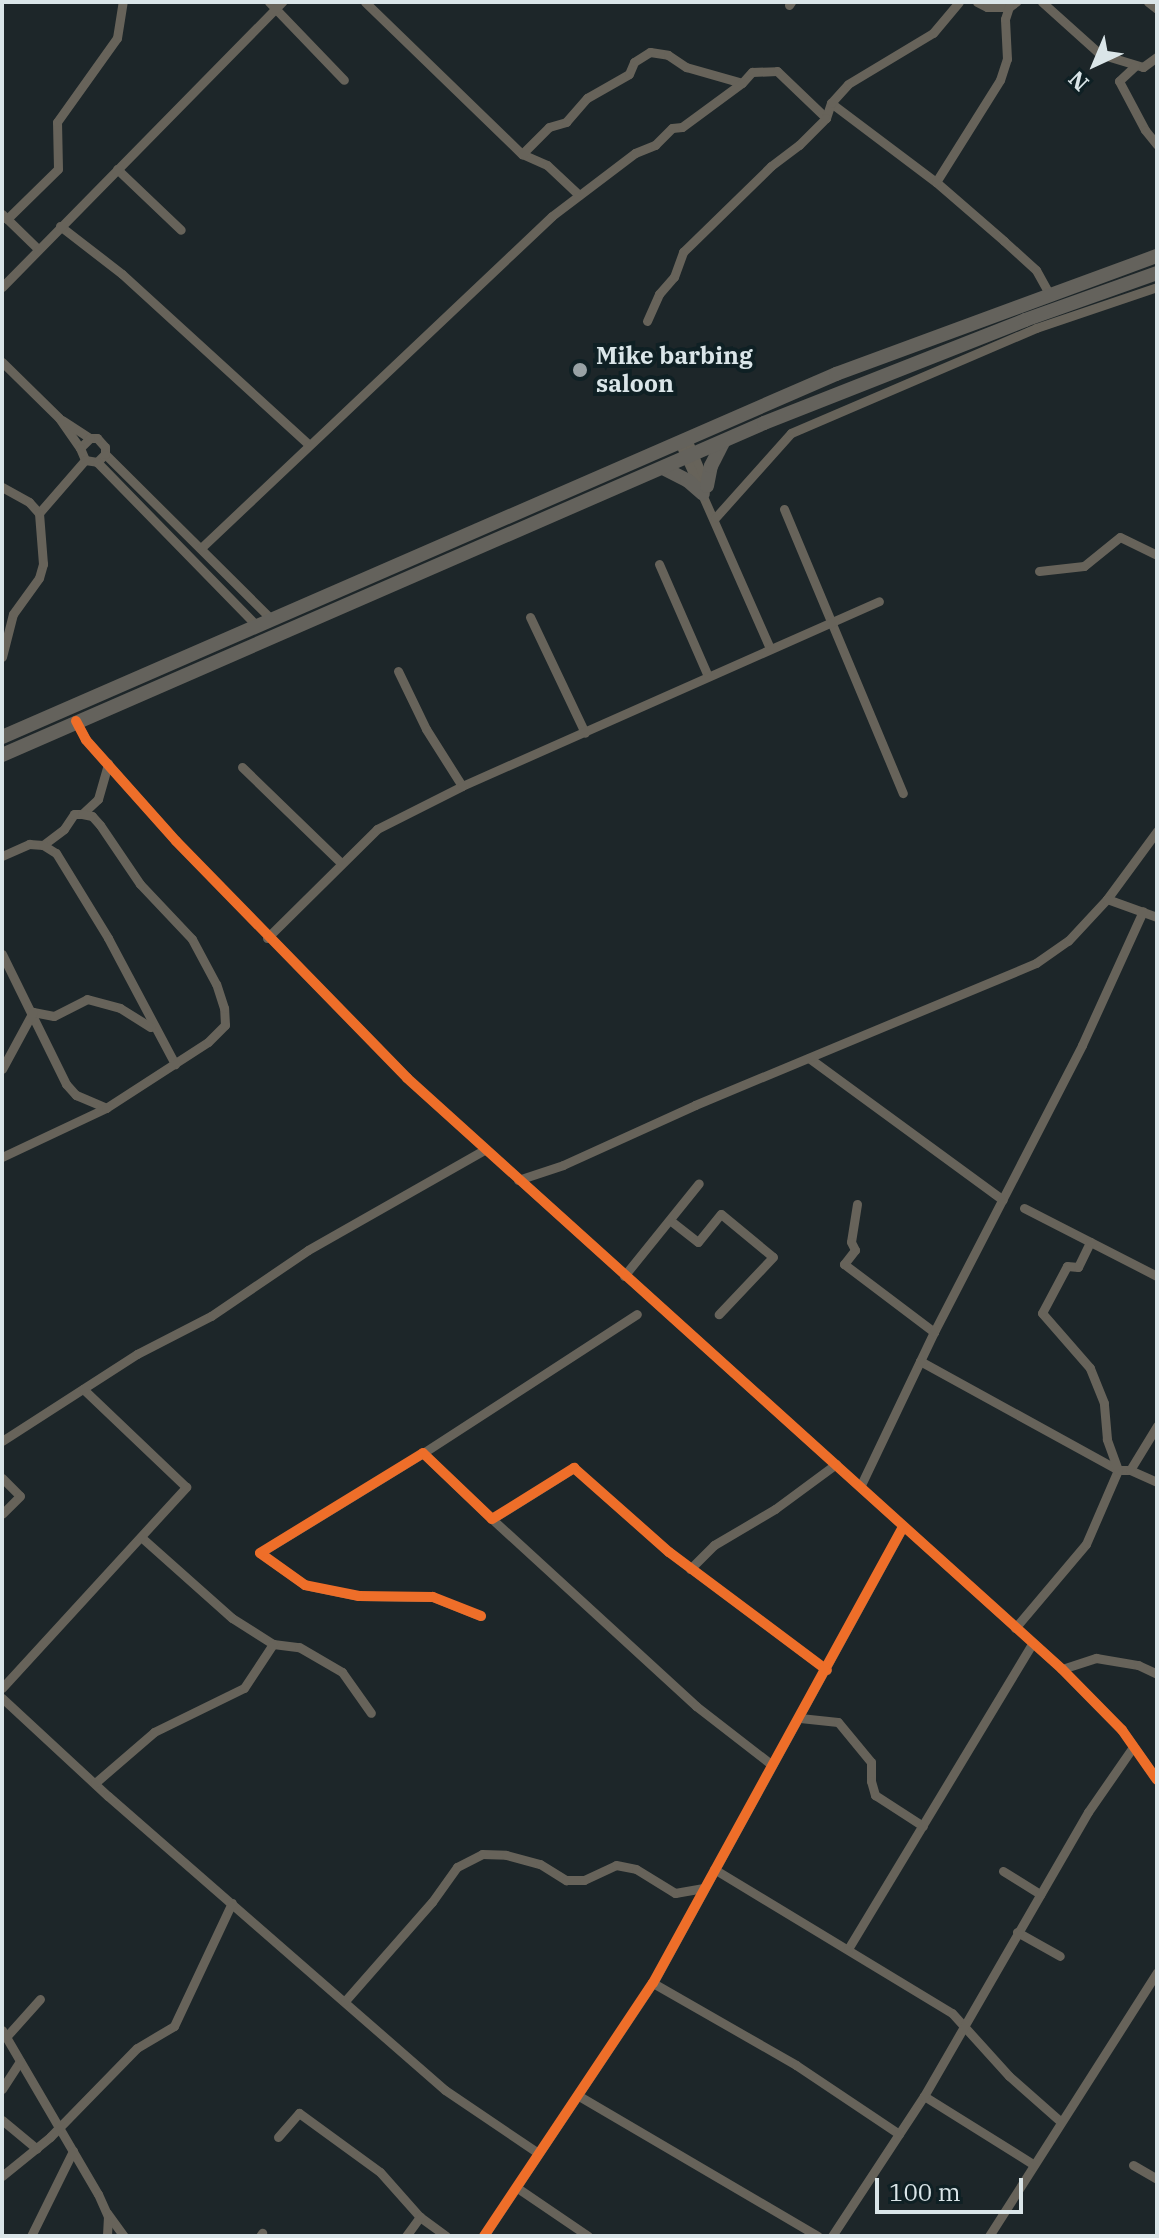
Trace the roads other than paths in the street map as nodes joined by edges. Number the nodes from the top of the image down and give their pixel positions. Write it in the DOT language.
graph roads {
  1 [pos="123,2"];
  2 [pos="365,2"];
  3 [pos="959,2"];
  4 [pos="977,2"];
  5 [pos="1042,2"];
  6 [pos="1148,2"];
  7 [pos="276,4"];
  8 [pos="1012,5"];
  9 [pos="1155,12"];
  10 [pos="1157,57"];
  11 [pos="1135,66"];
  12 [pos="344,80"];
  13 [pos="742,83"];
  14 [pos="831,103"];
  15 [pos="826,118"];
  16 [pos="1157,145"];
  17 [pos="522,154"];
  18 [pos="117,169"];
  19 [pos="936,182"];
  20 [pos="579,195"];
  21 [pos="5,217"];
  22 [pos="60,226"];
  23 [pos="181,230"];
  24 [pos="38,249"];
  25 [pos="1157,256"];
  26 [pos="1157,273"];
  27 [pos="2,287"];
  28 [pos="1157,287"];
  29 [pos="1050,295"];
  30 [pos="647,321"];
  31 [pos="2,362"];
  32 [pos="59,418"];
  33 [pos="90,438"];
  34 [pos="683,440"];
  35 [pos="724,441"];
  36 [pos="309,445"];
  37 [pos="80,448"];
  38 [pos="105,454"];
  39 [pos="690,456"];
  40 [pos="85,460"];
  41 [pos="97,462"];
  42 [pos="663,468"];
  43 [pos="2,487"];
  44 [pos="705,490"];
  45 [pos="784,509"];
  46 [pos="39,513"];
  47 [pos="713,514"];
  48 [pos="201,548"];
  49 [pos="1157,555"];
  50 [pos="659,564"];
  51 [pos="1039,571"];
  52 [pos="879,601"];
  53 [pos="530,617"];
  54 [pos="270,618"];
  55 [pos="833,620"];
  56 [pos="256,625"];
  57 [pos="770,648"];
  58 [pos="2,657"];
  59 [pos="398,671"];
  60 [pos="707,674"];
  61 [pos="76,721"];
  62 [pos="585,733"];
  63 [pos="2,737"];
  64 [pos="2,755"];
  65 [pos="108,763"];
  66 [pos="242,767"];
  67 [pos="462,786"];
  68 [pos="903,793"];
  69 [pos="82,814"];
  70 [pos="1157,831"];
  71 [pos="43,845"];
  72 [pos="2,856"];
  73 [pos="341,863"];
  74 [pos="1107,899"];
  75 [pos="1143,911"];
  76 [pos="1157,917"];
  77 [pos="267,938"];
  78 [pos="2,954"];
  79 [pos="33,1012"];
  80 [pos="154,1029"];
  81 [pos="809,1058"];
  82 [pos="175,1064"];
  83 [pos="2,1069"];
  84 [pos="106,1108"];
  85 [pos="484,1150"];
  86 [pos="2,1157"];
  87 [pos="518,1180"];
  88 [pos="699,1183"];
  89 [pos="1003,1200"];
  90 [pos="857,1204"];
  91 [pos="1024,1208"];
  92 [pos="671,1221"];
  93 [pos="1090,1242"];
  94 [pos="624,1276"];
  95 [pos="1157,1276"];
  96 [pos="637,1314"];
  97 [pos="719,1314"];
  98 [pos="934,1332"];
  99 [pos="920,1361"];
  100 [pos="83,1389"];
  101 [pos="1157,1426"];
  102 [pos="2,1441"];
  103 [pos="423,1453"];
  104 [pos="836,1464"];
  105 [pos="1118,1470"];
  106 [pos="1130,1470"];
  107 [pos="2,1478"];
  108 [pos="1157,1482"];
  109 [pos="860,1487"];
  110 [pos="2,1514"];
  111 [pos="492,1519"];
  112 [pos="903,1527"];
  113 [pos="141,1537"];
  114 [pos="690,1569"];
  115 [pos="481,1616"];
  116 [pos="1015,1628"];
  117 [pos="273,1644"];
  118 [pos="1032,1644"];
  119 [pos="1062,1669"];
  120 [pos="827,1670"];
  121 [pos="1157,1674"];
  122 [pos="2,1688"];
  123 [pos="2,1698"];
  124 [pos="371,1713"];
  125 [pos="800,1718"];
  126 [pos="1133,1747"];
  127 [pos="772,1765"];
  128 [pos="1157,1780"];
  129 [pos="95,1783"];
  130 [pos="923,1826"];
  131 [pos="714,1869"];
  132 [pos="1003,1871"];
  133 [pos="704,1888"];
  134 [pos="1040,1894"];
  135 [pos="232,1903"];
  136 [pos="1017,1932"];
  137 [pos="848,1949"];
  138 [pos="1060,1956"];
  139 [pos="1157,1972"];
  140 [pos="653,1983"];
  141 [pos="40,1999"];
  142 [pos="345,2001"];
  143 [pos="962,2026"];
  144 [pos="4,2033"];
  145 [pos="20,2061"];
  146 [pos="2,2089"];
  147 [pos="579,2096"];
  148 [pos="924,2096"];
  149 [pos="2,2120"];
  150 [pos="1061,2122"];
  151 [pos="59,2128"];
  152 [pos="899,2134"];
  153 [pos="278,2137"];
  154 [pos="37,2149"];
  155 [pos="73,2151"];
  156 [pos="538,2153"];
  157 [pos="1033,2164"];
  158 [pos="1133,2165"];
  159 [pos="2,2176"];
  160 [pos="1157,2179"];
  161 [pos="516,2187"];
  162 [pos="107,2213"];
  163 [pos="420,2217"];
  164 [pos="31,2236"];
  165 [pos="107,2236"];
  166 [pos="124,2236"];
  167 [pos="406,2236"];
  168 [pos="446,2236"];
  169 [pos="484,2236"];
  170 [pos="588,2236"];
  171 [pos="818,2236"];
  172 [pos="832,2236"];
  173 [pos="989,2236"];
  1 -- 21 [label="street"];
  2 -- 17 [label="street"];
  3 -- 14 [label="street"];
  4 -- 8 [label="street"];
  5 -- 11 [label="street"];
  6 -- 9 [label="street"];
  7 -- 12 [label="street"];
  7 -- 18 [label="street"];
  8 -- 19 [label="street"];
  10 -- 11 [label="street"];
  11 -- 16 [label="street"];
  13 -- 15 [label="street"];
  13 -- 17 [label="street"];
  13 -- 20 [label="street"];
  14 -- 15 [label="street"];
  14 -- 19 [label="street"];
  15 -- 30 [label="street"];
  17 -- 20 [label="street"];
  18 -- 22 [label="street"];
  18 -- 23 [label="street"];
  19 -- 29 [label="street"];
  20 -- 36 [label="street"];
  21 -- 24 [label="street"];
  22 -- 24 [label="street"];
  22 -- 36 [label="street"];
  24 -- 27 [label="street"];
  25 -- 29 [label="highway"];
  26 -- 35 [label="highway"];
  28 -- 47 [label="street"];
  29 -- 34 [label="highway"];
  31 -- 32 [label="street"];
  32 -- 33 [label="street"];
  32 -- 37 [label="street"];
  33 -- 37 [label="street"];
  33 -- 38 [label="street"];
  34 -- 39 [label="street"];
  34 -- 54 [label="highway"];
  35 -- 39 [label="highway"];
  35 -- 44 [label="highway"];
  36 -- 48 [label="street"];
  37 -- 40 [label="street"];
  38 -- 41 [label="street"];
  38 -- 48 [label="street"];
  39 -- 42 [label="highway"];
  39 -- 44 [label="street"];
  40 -- 41 [label="street"];
  40 -- 46 [label="street"];
  41 -- 56 [label="street"];
  42 -- 44 [label="highway"];
  42 -- 61 [label="highway"];
  43 -- 46 [label="street"];
  44 -- 47 [label="street"];
  45 -- 55 [label="street"];
  46 -- 58 [label="street"];
  47 -- 57 [label="street"];
  48 -- 54 [label="street"];
  49 -- 51 [label="street"];
  50 -- 60 [label="street"];
  52 -- 55 [label="street"];
  53 -- 62 [label="street"];
  54 -- 56 [label="highway"];
  55 -- 57 [label="street"];
  55 -- 68 [label="street"];
  56 -- 63 [label="highway"];
  57 -- 60 [label="street"];
  59 -- 67 [label="street"];
  60 -- 62 [label="street"];
  61 -- 64 [label="highway"];
  61 -- 65 [label="street"];
  62 -- 67 [label="street"];
  65 -- 69 [label="street"];
  65 -- 77 [label="street"];
  66 -- 73 [label="street"];
  67 -- 73 [label="street"];
  69 -- 71 [label="street"];
  69 -- 82 [label="street"];
  70 -- 74 [label="street"];
  71 -- 72 [label="street"];
  71 -- 80 [label="street"];
  73 -- 77 [label="street"];
  74 -- 75 [label="street"];
  74 -- 81 [label="street"];
  75 -- 76 [label="street"];
  75 -- 89 [label="street"];
  77 -- 85 [label="street"];
  78 -- 79 [label="street"];
  79 -- 80 [label="street"];
  79 -- 83 [label="street"];
  79 -- 84 [label="street"];
  80 -- 82 [label="street"];
  81 -- 87 [label="street"];
  81 -- 89 [label="street"];
  82 -- 84 [label="street"];
  84 -- 86 [label="street"];
  85 -- 87 [label="street"];
  85 -- 100 [label="street"];
  87 -- 94 [label="street"];
  88 -- 92 [label="street"];
  89 -- 98 [label="street"];
  90 -- 98 [label="street"];
  91 -- 93 [label="street"];
  92 -- 94 [label="street"];
  92 -- 97 [label="street"];
  93 -- 95 [label="street"];
  93 -- 105 [label="street"];
  94 -- 104 [label="street"];
  96 -- 103 [label="street"];
  98 -- 99 [label="street"];
  99 -- 105 [label="street"];
  99 -- 109 [label="street"];
  100 -- 102 [label="street"];
  100 -- 113 [label="street"];
  101 -- 106 [label="street"];
  103 -- 111 [label="street"];
  103 -- 115 [label="street"];
  104 -- 109 [label="street"];
  104 -- 114 [label="street"];
  105 -- 106 [label="street"];
  105 -- 116 [label="street"];
  106 -- 108 [label="street"];
  107 -- 110 [label="street"];
  109 -- 112 [label="street"];
  111 -- 114 [label="street"];
  111 -- 127 [label="street"];
  112 -- 116 [label="street"];
  112 -- 120 [label="street"];
  113 -- 117 [label="street"];
  113 -- 122 [label="street"];
  114 -- 120 [label="street"];
  116 -- 118 [label="street"];
  117 -- 124 [label="street"];
  117 -- 129 [label="street"];
  118 -- 119 [label="street"];
  118 -- 130 [label="street"];
  119 -- 121 [label="street"];
  119 -- 126 [label="street"];
  120 -- 125 [label="street"];
  123 -- 129 [label="street"];
  125 -- 127 [label="street"];
  125 -- 130 [label="street"];
  126 -- 128 [label="street"];
  126 -- 134 [label="street"];
  127 -- 131 [label="street"];
  129 -- 135 [label="street"];
  130 -- 137 [label="street"];
  131 -- 133 [label="street"];
  131 -- 137 [label="street"];
  132 -- 134 [label="street"];
  133 -- 140 [label="street"];
  133 -- 142 [label="street"];
  134 -- 136 [label="street"];
  135 -- 142 [label="street"];
  135 -- 151 [label="street"];
  136 -- 138 [label="street"];
  136 -- 143 [label="street"];
  137 -- 143 [label="street"];
  139 -- 150 [label="street"];
  140 -- 147 [label="street"];
  140 -- 152 [label="street"];
  141 -- 144 [label="street"];
  142 -- 156 [label="street"];
  143 -- 148 [label="street"];
  143 -- 150 [label="street"];
  144 -- 145 [label="street"];
  145 -- 146 [label="street"];
  145 -- 151 [label="street"];
  147 -- 156 [label="street"];
  147 -- 171 [label="street"];
  148 -- 152 [label="street"];
  148 -- 157 [label="street"];
  149 -- 154 [label="street"];
  150 -- 157 [label="street"];
  151 -- 154 [label="street"];
  151 -- 155 [label="street"];
  152 -- 172 [label="street"];
  153 -- 163 [label="street"];
  154 -- 159 [label="street"];
  155 -- 162 [label="street"];
  155 -- 164 [label="street"];
  156 -- 161 [label="street"];
  157 -- 173 [label="street"];
  158 -- 160 [label="street"];
  161 -- 169 [label="street"];
  161 -- 170 [label="street"];
  162 -- 165 [label="street"];
  162 -- 166 [label="street"];
  163 -- 167 [label="street"];
  163 -- 168 [label="street"];
}
